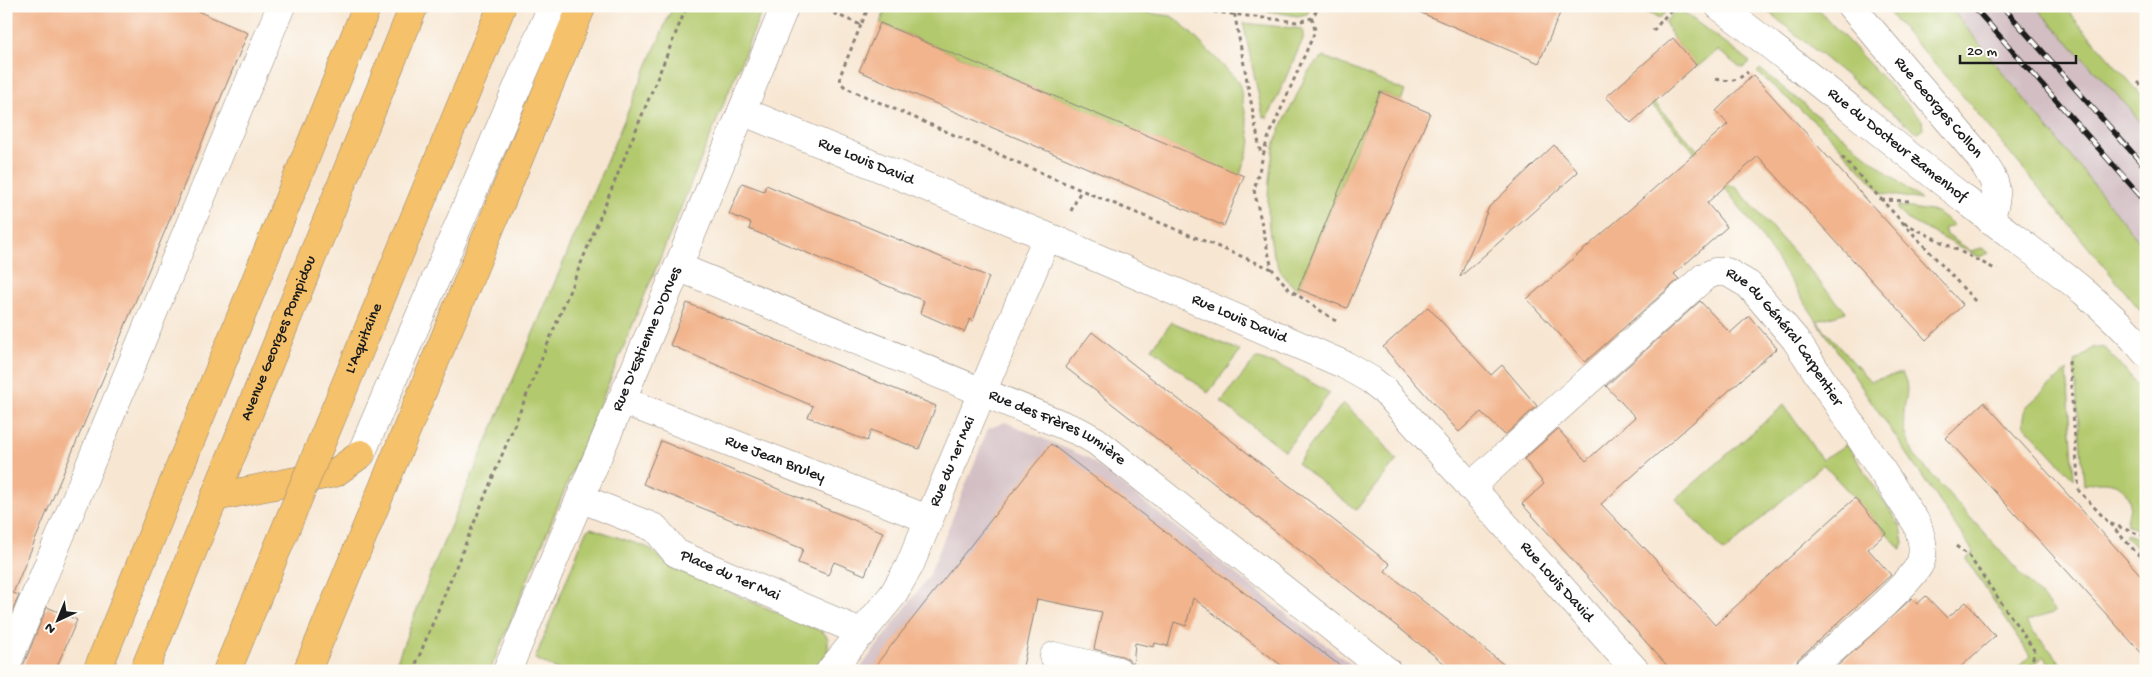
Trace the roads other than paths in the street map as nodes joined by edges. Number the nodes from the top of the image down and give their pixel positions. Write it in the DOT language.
graph roads {
  1 [pos="367,6"];
  2 [pos="414,6"];
  3 [pos="502,6"];
  4 [pos="552,6"];
  5 [pos="582,6"];
  6 [pos="785,6"];
  7 [pos="1719,6"];
  8 [pos="1851,6"];
  9 [pos="272,9"];
  10 [pos="742,111"];
  11 [pos="1990,220"];
  12 [pos="1047,236"];
  13 [pos="678,267"];
  14 [pos="2146,353"];
  15 [pos="982,393"];
  16 [pos="621,400"];
  17 [pos="361,454"];
  18 [pos="1470,487"];
  19 [pos="216,497"];
  20 [pos="580,498"];
  21 [pos="928,519"];
  22 [pos="863,633"];
  23 [pos="1054,656"];
  24 [pos="310,663"];
  25 [pos="6,666"];
  26 [pos="1628,668"];
  27 [pos="97,671"];
  28 [pos="144,671"];
  29 [pos="227,671"];
  30 [pos="507,671"];
  31 [pos="830,671"];
  32 [pos="1118,671"];
  33 [pos="1387,671"];
  34 [pos="1808,671"];
  1 -- 27 [label="main road"];
  2 -- 19 [label="main road, Avenue Georges Pompidou"];
  3 -- 29 [label="main road, L'Aquitaine, bridge"];
  4 -- 17 [label="street"];
  5 -- 24 [label="main road"];
  6 -- 10 [label="street, Rue D'Estienne D'Orves"];
  7 -- 11 [label="street, Rue du Docteur Zamenhof"];
  8 -- 11 [label="street, Rue Georges Collon"];
  9 -- 25 [label="street"];
  10 -- 12 [label="street, Rue Louis David"];
  10 -- 13 [label="street, Rue D'Estienne D'Orves"];
  11 -- 14 [label="street, Rue du Docteur Zamenhof"];
  12 -- 15 [label="street, Rue du 1er Mai"];
  12 -- 18 [label="street, Rue Louis David"];
  13 -- 15 [label="street, Rue des Frères Lumière"];
  13 -- 16 [label="street, Rue D'Estienne D'Orves"];
  15 -- 21 [label="street, Rue du 1er Mai"];
  15 -- 33 [label="street, Rue des Frères Lumière"];
  16 -- 20 [label="street, Rue D'Estienne D'Orves"];
  16 -- 21 [label="street, Rue Jean Bruley"];
  17 -- 19 [label="main road"];
  18 -- 26 [label="street, Rue Louis David"];
  18 -- 34 [label="street, Rue du Général Carpentier"];
  19 -- 28 [label="main road, Avenue Georges Pompidou"];
  20 -- 22 [label="street, Place du 1er Mai"];
  20 -- 30 [label="street, Rue D'Estienne D'Orves"];
  21 -- 22 [label="street, Rue du 1er Mai"];
  22 -- 31 [label="street, Rue du 1er Mai"];
  23 -- 32 [label="street"];
}
